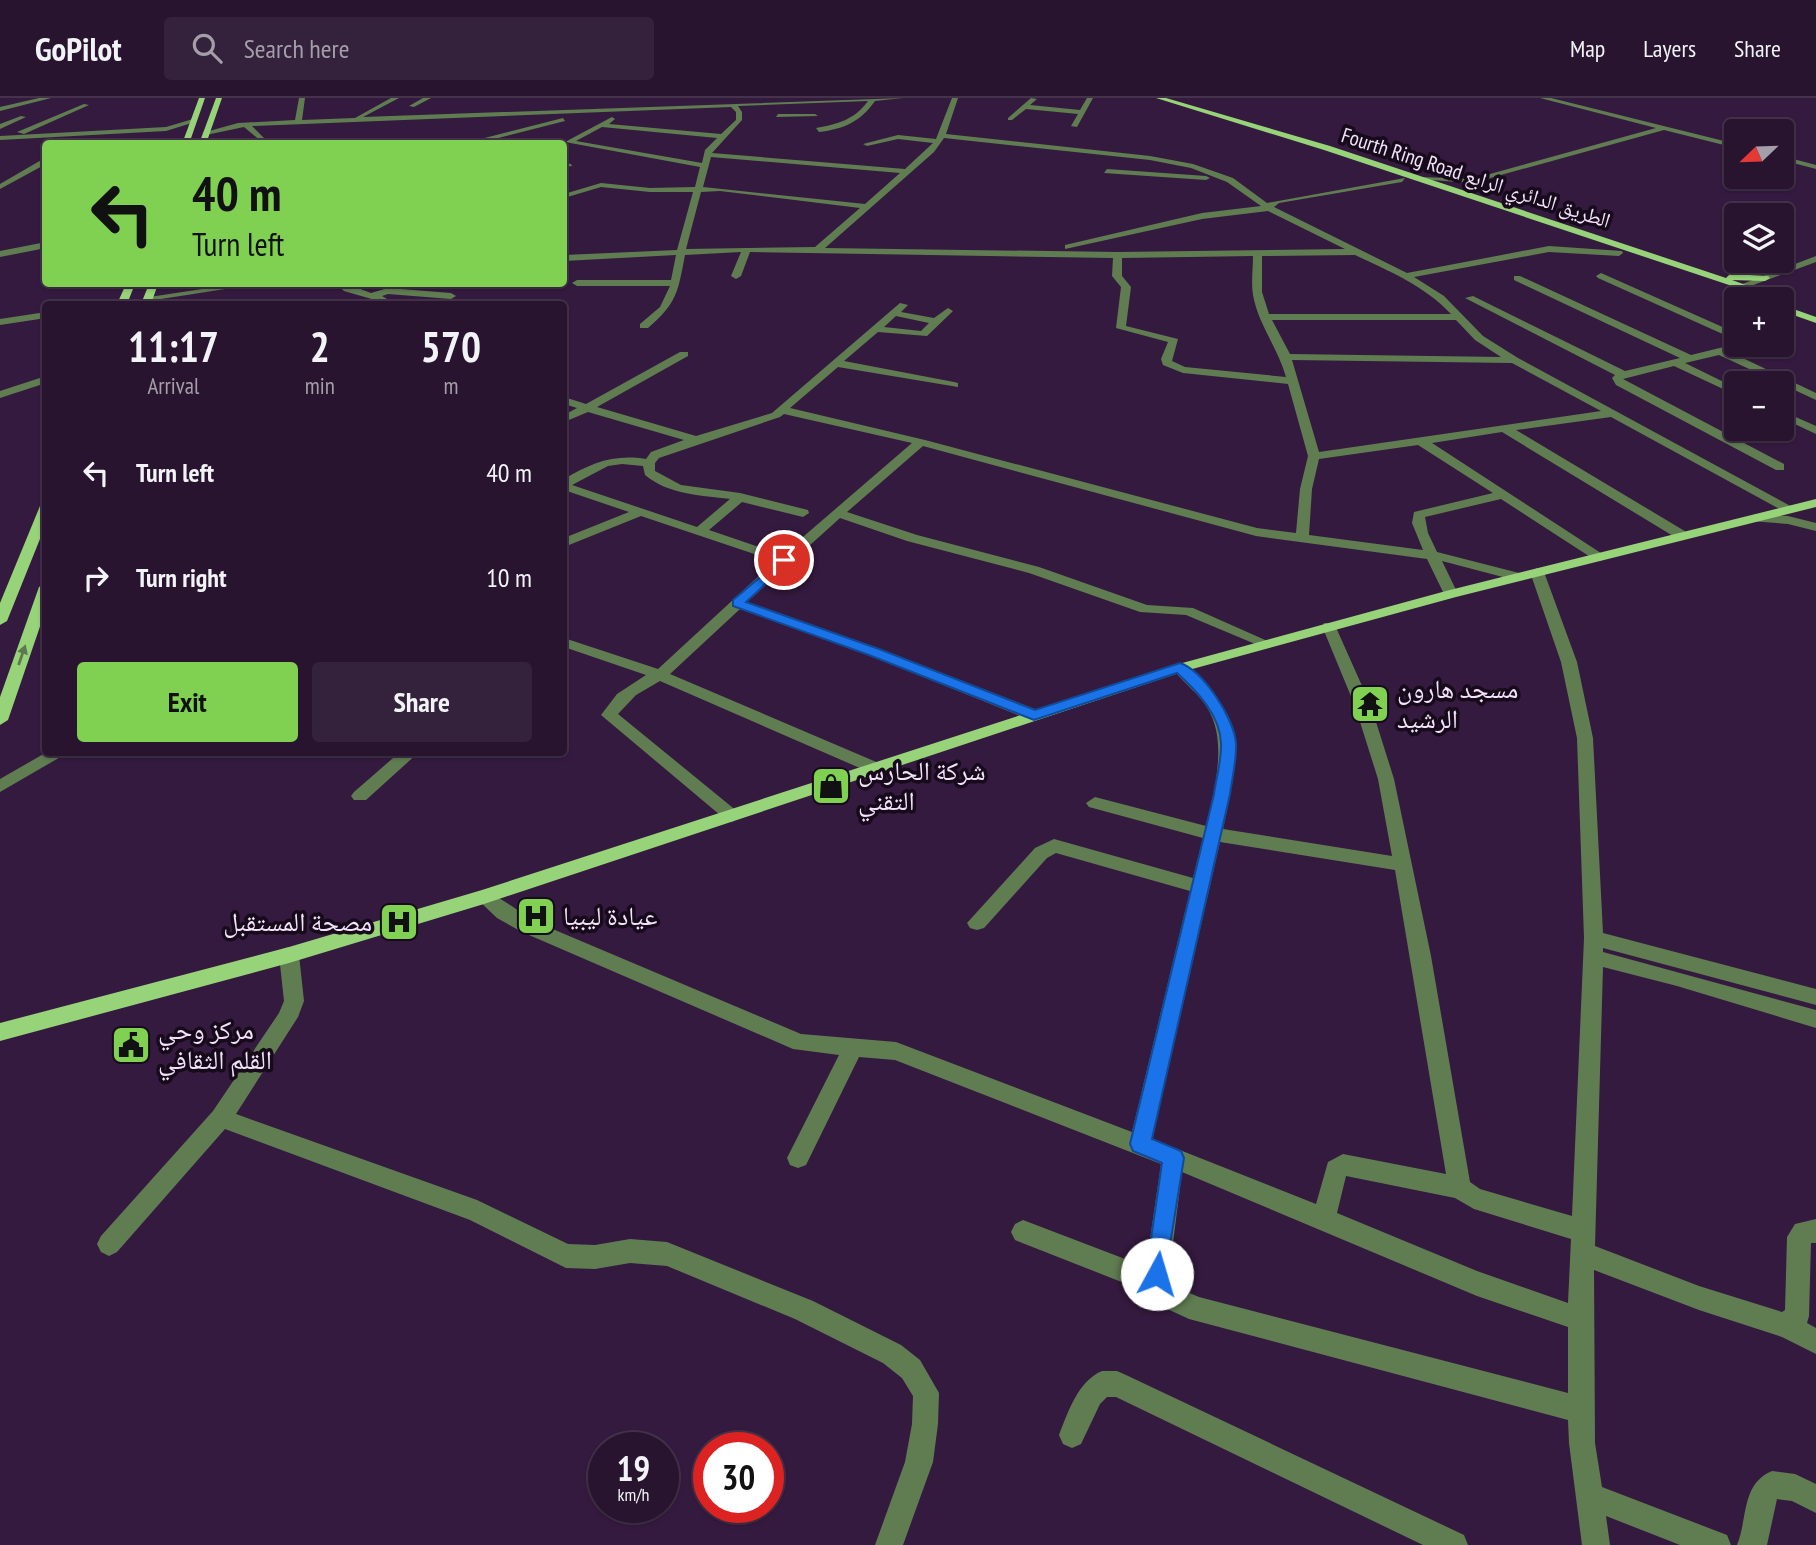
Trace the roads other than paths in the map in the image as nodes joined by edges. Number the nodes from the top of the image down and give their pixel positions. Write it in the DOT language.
graph roads {
  1 [pos="48,98"];
  2 [pos="202,98"];
  3 [pos="219,98"];
  4 [pos="302,98"];
  5 [pos="396,98"];
  6 [pos="428,98"];
  7 [pos="675,98"];
  8 [pos="900,98"];
  9 [pos="955,98"];
  10 [pos="1034,98"];
  11 [pos="1090,98"];
  12 [pos="1143,98"];
  13 [pos="1159,98"];
  14 [pos="1543,98"];
  15 [pos="872,100"];
  16 [pos="86,105"];
  17 [pos="412,106"];
  18 [pos="734,106"];
  19 [pos="1026,107"];
  20 [pos="629,108"];
  21 [pos="0,109"];
  22 [pos="1192,110"];
  23 [pos="1080,112"];
  24 [pos="739,115"];
  25 [pos="752,115"];
  26 [pos="765,116"];
  27 [pos="815,116"];
  28 [pos="23,117"];
  29 [pos="355,119"];
  30 [pos="1010,119"];
  31 [pos="211,120"];
  32 [pos="1634,120"];
  33 [pos="192,121"];
  34 [pos="298,122"];
  35 [pos="242,125"];
  36 [pos="602,125"];
  37 [pos="72,126"];
  38 [pos="1075,126"];
  39 [pos="0,127"];
  40 [pos="1665,128"];
  41 [pos="166,129"];
  42 [pos="819,130"];
  43 [pos="206,133"];
  44 [pos="1646,133"];
  45 [pos="92,134"];
  46 [pos="57,135"];
  47 [pos="188,135"];
  48 [pos="583,135"];
  49 [pos="722,136"];
  50 [pos="1700,137"];
  51 [pos="4,138"];
  52 [pos="940,138"];
  53 [pos="481,139"];
  54 [pos="82,140"];
  55 [pos="186,140"];
  56 [pos="203,140"];
  57 [pos="324,140"];
  58 [pos="478,140"];
  59 [pos="629,143"];
  60 [pos="1724,143"];
  61 [pos="867,144"];
  62 [pos="709,155"];
  63 [pos="1794,161"];
  64 [pos="42,162"];
  65 [pos="706,166"];
  66 [pos="1816,167"];
  67 [pos="905,171"];
  68 [pos="1107,171"];
  69 [pos="1227,179"];
  70 [pos="1422,179"];
  71 [pos="1402,180"];
  72 [pos="1472,181"];
  73 [pos="0,187"];
  74 [pos="698,190"];
  75 [pos="567,195"];
  76 [pos="1478,198"];
  77 [pos="864,206"];
  78 [pos="1269,208"];
  79 [pos="1557,236"];
  80 [pos="42,246"];
  81 [pos="819,248"];
  82 [pos="1549,248"];
  83 [pos="747,249"];
  84 [pos="681,250"];
  85 [pos="1357,252"];
  86 [pos="1045,253"];
  87 [pos="1619,253"];
  88 [pos="0,254"];
  89 [pos="1118,255"];
  90 [pos="1258,255"];
  91 [pos="567,258"];
  92 [pos="1816,259"];
  93 [pos="1709,275"];
  94 [pos="736,276"];
  95 [pos="1406,276"];
  96 [pos="1601,276"];
  97 [pos="1768,277"];
  98 [pos="1517,278"];
  99 [pos="577,283"];
  100 [pos="675,283"];
  101 [pos="1742,286"];
  102 [pos="345,287"];
  103 [pos="1771,287"];
  104 [pos="232,288"];
  105 [pos="1724,288"];
  106 [pos="371,296"];
  107 [pos="451,296"];
  108 [pos="1470,298"];
  109 [pos="147,301"];
  110 [pos="391,301"];
  111 [pos="903,305"];
  112 [pos="1794,305"];
  113 [pos="1794,308"];
  114 [pos="1816,311"];
  115 [pos="948,312"];
  116 [pos="894,313"];
  117 [pos="42,316"];
  118 [pos="1265,317"];
  119 [pos="1459,317"];
  120 [pos="1816,320"];
  121 [pos="0,322"];
  122 [pos="938,322"];
  123 [pos="644,326"];
  124 [pos="876,329"];
  125 [pos="1724,332"];
  126 [pos="1724,351"];
  127 [pos="1721,352"];
  128 [pos="684,354"];
  129 [pos="1286,357"];
  130 [pos="1514,360"];
  131 [pos="836,363"];
  132 [pos="1692,365"];
  133 [pos="42,380"];
  134 [pos="1293,381"];
  135 [pos="1625,381"];
  136 [pos="954,385"];
  137 [pos="1724,385"];
  138 [pos="0,395"];
  139 [pos="1816,397"];
  140 [pos="567,401"];
  141 [pos="587,408"];
  142 [pos="783,411"];
  143 [pos="1613,413"];
  144 [pos="567,418"];
  145 [pos="1794,420"];
  146 [pos="1505,429"];
  147 [pos="1816,430"];
  148 [pos="696,440"];
  149 [pos="1421,441"];
  150 [pos="921,442"];
  151 [pos="1314,456"];
  152 [pos="649,463"];
  153 [pos="1780,467"];
  154 [pos="567,483"];
  155 [pos="567,486"];
  156 [pos="1501,495"];
  157 [pos="740,497"];
  158 [pos="1814,503"];
  159 [pos="1790,509"];
  160 [pos="643,511"];
  161 [pos="803,513"];
  162 [pos="840,514"];
  163 [pos="42,516"];
  164 [pos="1755,518"];
  165 [pos="1816,527"];
  166 [pos="700,531"];
  167 [pos="1683,536"];
  168 [pos="1302,539"];
  169 [pos="567,542"];
  170 [pos="42,549"];
  171 [pos="28,552"];
  172 [pos="1433,556"];
  173 [pos="1600,557"];
  174 [pos="784,560"];
  175 [pos="1527,575"];
  176 [pos="1451,594"];
  177 [pos="42,598"];
  178 [pos="737,603"];
  179 [pos="0,621"];
  180 [pos="1329,626"];
  181 [pos="567,643"];
  182 [pos="1265,643"];
  183 [pos="1180,667"];
  184 [pos="660,675"];
  185 [pos="1034,715"];
  186 [pos="0,719"];
  187 [pos="54,756"];
  188 [pos="406,756"];
  189 [pos="875,768"];
  190 [pos="0,786"];
  191 [pos="360,796"];
  192 [pos="1095,803"];
  193 [pos="732,816"];
  194 [pos="1211,834"];
  195 [pos="1401,864"];
  196 [pos="1200,887"];
  197 [pos="484,898"];
  198 [pos="977,923"];
  199 [pos="1593,947"];
  200 [pos="289,955"];
  201 [pos="1816,997"];
  202 [pos="1816,1019"];
  203 [pos="0,1032"];
  204 [pos="853,1048"];
  205 [pos="221,1118"];
  206 [pos="1140,1144"];
  207 [pos="798,1158"];
  208 [pos="1173,1158"];
  209 [pos="1460,1188"];
  210 [pos="1324,1219"];
  211 [pos="1816,1231"];
  212 [pos="1023,1232"];
  213 [pos="1583,1243"];
  214 [pos="109,1244"];
  215 [pos="1158,1284"];
  216 [pos="1580,1319"];
  217 [pos="1786,1326"];
  218 [pos="1816,1341"];
  219 [pos="1582,1410"];
  220 [pos="1072,1435"];
  221 [pos="1589,1496"];
  222 [pos="1816,1499"];
  223 [pos="889,1545"];
  224 [pos="1454,1545"];
  225 [pos="1596,1545"];
  226 [pos="1717,1545"];
  227 [pos="1751,1545"];
  1 -- 21 [label="street"];
  2 -- 33 [label="main road"];
  3 -- 31 [label="main road"];
  4 -- 34 [label="street"];
  5 -- 29 [label="street"];
  6 -- 17 [label="street"];
  7 -- 20 [label="street"];
  8 -- 15 [label="street"];
  9 -- 52 [label="street"];
  10 -- 19 [label="street"];
  11 -- 23 [label="street"];
  12 -- 22 [label="main road, Fourth Ring Road الطريق الدائري الرابع"];
  13 -- 22 [label="main road, Fourth Ring Road الطريق الدائري الرابع"];
  14 -- 32 [label="street"];
  15 -- 18 [label="street"];
  15 -- 42 [label="street"];
  16 -- 51 [label="street"];
  18 -- 20 [label="street"];
  18 -- 24 [label="street"];
  19 -- 23 [label="street"];
  19 -- 30 [label="street"];
  20 -- 29 [label="street"];
  20 -- 36 [label="street"];
  20 -- 53 [label="street"];
  22 -- 70 [label="main road, Fourth Ring Road الطريق الدائري الرابع"];
  22 -- 71 [label="main road, Fourth Ring Road الطريق الدائري الرابع"];
  23 -- 38 [label="street"];
  24 -- 25 [label="street"];
  24 -- 49 [label="street"];
  26 -- 27 [label="street"];
  28 -- 39 [label="street"];
  29 -- 34 [label="street"];
  31 -- 35 [label="street"];
  31 -- 43 [label="main road"];
  32 -- 40 [label="street"];
  32 -- 44 [label="street"];
  33 -- 41 [label="street"];
  33 -- 47 [label="main road"];
  34 -- 35 [label="street"];
  35 -- 43 [label="street"];
  35 -- 57 [label="street"];
  36 -- 48 [label="street"];
  36 -- 49 [label="street"];
  37 -- 46 [label="street"];
  40 -- 44 [label="street"];
  40 -- 50 [label="street"];
  41 -- 45 [label="street"];
  41 -- 47 [label="street"];
  43 -- 56 [label="main road"];
  44 -- 50 [label="street"];
  44 -- 72 [label="street"];
  45 -- 46 [label="street"];
  45 -- 54 [label="street"];
  46 -- 51 [label="street"];
  47 -- 55 [label="main road"];
  48 -- 59 [label="street"];
  48 -- 65 [label="street"];
  49 -- 62 [label="street"];
  50 -- 60 [label="street"];
  52 -- 61 [label="street"];
  52 -- 67 [label="street"];
  52 -- 69 [label="street"];
  53 -- 58 [label="street"];
  62 -- 65 [label="street"];
  62 -- 67 [label="street"];
  63 -- 66 [label="street"];
  64 -- 73 [label="street"];
  65 -- 74 [label="street"];
  67 -- 77 [label="street"];
  68 -- 69 [label="street"];
  69 -- 78 [label="street"];
  70 -- 72 [label="street"];
  70 -- 76 [label="main road, Fourth Ring Road الطريق الدائري الرابع"];
  71 -- 78 [label="street"];
  71 -- 79 [label="main road, Fourth Ring Road الطريق الدائري الرابع"];
  72 -- 76 [label="street"];
  74 -- 75 [label="street"];
  74 -- 77 [label="street"];
  74 -- 84 [label="street"];
  76 -- 93 [label="main road, Fourth Ring Road الطريق الدائري الرابع"];
  77 -- 81 [label="street"];
  78 -- 85 [label="street"];
  78 -- 86 [label="street"];
  79 -- 82 [label="street"];
  79 -- 87 [label="main road, Fourth Ring Road الطريق الدائري الرابع"];
  80 -- 88 [label="street"];
  81 -- 83 [label="street"];
  81 -- 86 [label="street"];
  82 -- 87 [label="street"];
  82 -- 95 [label="street"];
  83 -- 84 [label="street"];
  83 -- 94 [label="street"];
  84 -- 91 [label="street"];
  84 -- 100 [label="street"];
  85 -- 90 [label="street"];
  85 -- 95 [label="street"];
  86 -- 89 [label="street"];
  87 -- 105 [label="main road, Fourth Ring Road الطريق الدائري الرابع"];
  89 -- 90 [label="street"];
  89 -- 134 [label="street"];
  90 -- 118 [label="street"];
  92 -- 97 [label="street"];
  93 -- 97 [label="main road"];
  93 -- 101 [label="main road, Fourth Ring Road الطريق الدائري الرابع"];
  95 -- 119 [label="street"];
  96 -- 125 [label="street"];
  97 -- 101 [label="street"];
  97 -- 103 [label="main road"];
  98 -- 132 [label="street"];
  99 -- 100 [label="street"];
  100 -- 123 [label="street"];
  102 -- 106 [label="street"];
  104 -- 109 [label="street"];
  106 -- 107 [label="street"];
  106 -- 110 [label="street"];
  108 -- 135 [label="street"];
  111 -- 116 [label="street"];
  112 -- 114 [label="main road, Fourth Ring Road الطريق الدائري الرابع"];
  113 -- 120 [label="main road, Fourth Ring Road الطريق الدائري الرابع"];
  115 -- 122 [label="street"];
  116 -- 122 [label="street"];
  116 -- 124 [label="street"];
  117 -- 121 [label="street"];
  118 -- 119 [label="street"];
  118 -- 129 [label="street"];
  119 -- 130 [label="street"];
  122 -- 124 [label="street"];
  124 -- 131 [label="street"];
  126 -- 127 [label="street"];
  127 -- 132 [label="street"];
  127 -- 139 [label="street"];
  128 -- 141 [label="street"];
  129 -- 130 [label="street"];
  129 -- 134 [label="street"];
  130 -- 143 [label="street"];
  131 -- 136 [label="street"];
  131 -- 142 [label="street"];
  132 -- 135 [label="street"];
  132 -- 135 [label="street"];
  132 -- 137 [label="street"];
  133 -- 138 [label="street"];
  134 -- 151 [label="street"];
  135 -- 153 [label="street"];
  140 -- 141 [label="street"];
  141 -- 144 [label="street"];
  141 -- 148 [label="street"];
  142 -- 148 [label="street"];
  142 -- 150 [label="street"];
  143 -- 146 [label="street"];
  143 -- 159 [label="street"];
  145 -- 147 [label="street"];
  146 -- 149 [label="street"];
  146 -- 167 [label="street"];
  148 -- 152 [label="street"];
  149 -- 151 [label="street"];
  149 -- 156 [label="street"];
  150 -- 162 [label="street"];
  150 -- 168 [label="street"];
  151 -- 168 [label="street"];
  152 -- 154 [label="street"];
  152 -- 157 [label="street"];
  155 -- 160 [label="street"];
  156 -- 172 [label="street"];
  156 -- 173 [label="street"];
  157 -- 161 [label="street"];
  157 -- 166 [label="street"];
  158 -- 159 [label="main road"];
  158 -- 165 [label="street"];
  159 -- 164 [label="main road"];
  160 -- 166 [label="street"];
  160 -- 169 [label="street"];
  162 -- 174 [label="street"];
  162 -- 182 [label="street"];
  163 -- 171 [label="main road"];
  164 -- 165 [label="street"];
  164 -- 167 [label="main road"];
  166 -- 174 [label="street"];
  167 -- 173 [label="main road"];
  168 -- 172 [label="street"];
  170 -- 171 [label="main road"];
  171 -- 179 [label="main road"];
  172 -- 175 [label="street"];
  172 -- 176 [label="street"];
  173 -- 175 [label="main road"];
  174 -- 178 [label="street"];
  175 -- 176 [label="main road"];
  175 -- 199 [label="street"];
  176 -- 180 [label="main road"];
  186 -- 177 [label="main road, one-way"];
  178 -- 184 [label="street"];
  178 -- 185 [label="street"];
  180 -- 182 [label="main road"];
  180 -- 195 [label="street"];
  181 -- 184 [label="street"];
  182 -- 183 [label="main road"];
  183 -- 185 [label="main road"];
  183 -- 194 [label="street"];
  184 -- 189 [label="street"];
  184 -- 193 [label="street"];
  185 -- 189 [label="main road"];
  187 -- 190 [label="street"];
  188 -- 191 [label="street"];
  189 -- 193 [label="main road"];
  192 -- 194 [label="street"];
  193 -- 197 [label="main road"];
  194 -- 195 [label="street"];
  194 -- 196 [label="street"];
  195 -- 209 [label="street"];
  196 -- 198 [label="street"];
  196 -- 206 [label="street"];
  197 -- 200 [label="main road"];
  197 -- 204 [label="street"];
  199 -- 201 [label="street"];
  199 -- 202 [label="street"];
  199 -- 213 [label="street"];
  200 -- 203 [label="main road"];
  200 -- 205 [label="street"];
  204 -- 206 [label="street"];
  204 -- 207 [label="street"];
  205 -- 214 [label="street"];
  205 -- 223 [label="street"];
  206 -- 208 [label="street"];
  208 -- 210 [label="street"];
  208 -- 215 [label="street"];
  209 -- 210 [label="street"];
  209 -- 213 [label="street"];
  210 -- 216 [label="street"];
  211 -- 217 [label="street"];
  212 -- 215 [label="street"];
  213 -- 216 [label="street"];
  213 -- 217 [label="street"];
  215 -- 219 [label="street"];
  216 -- 219 [label="street"];
  217 -- 218 [label="street"];
  219 -- 221 [label="street"];
  220 -- 224 [label="street"];
  221 -- 225 [label="street"];
  221 -- 226 [label="street"];
  222 -- 227 [label="street"];
}
